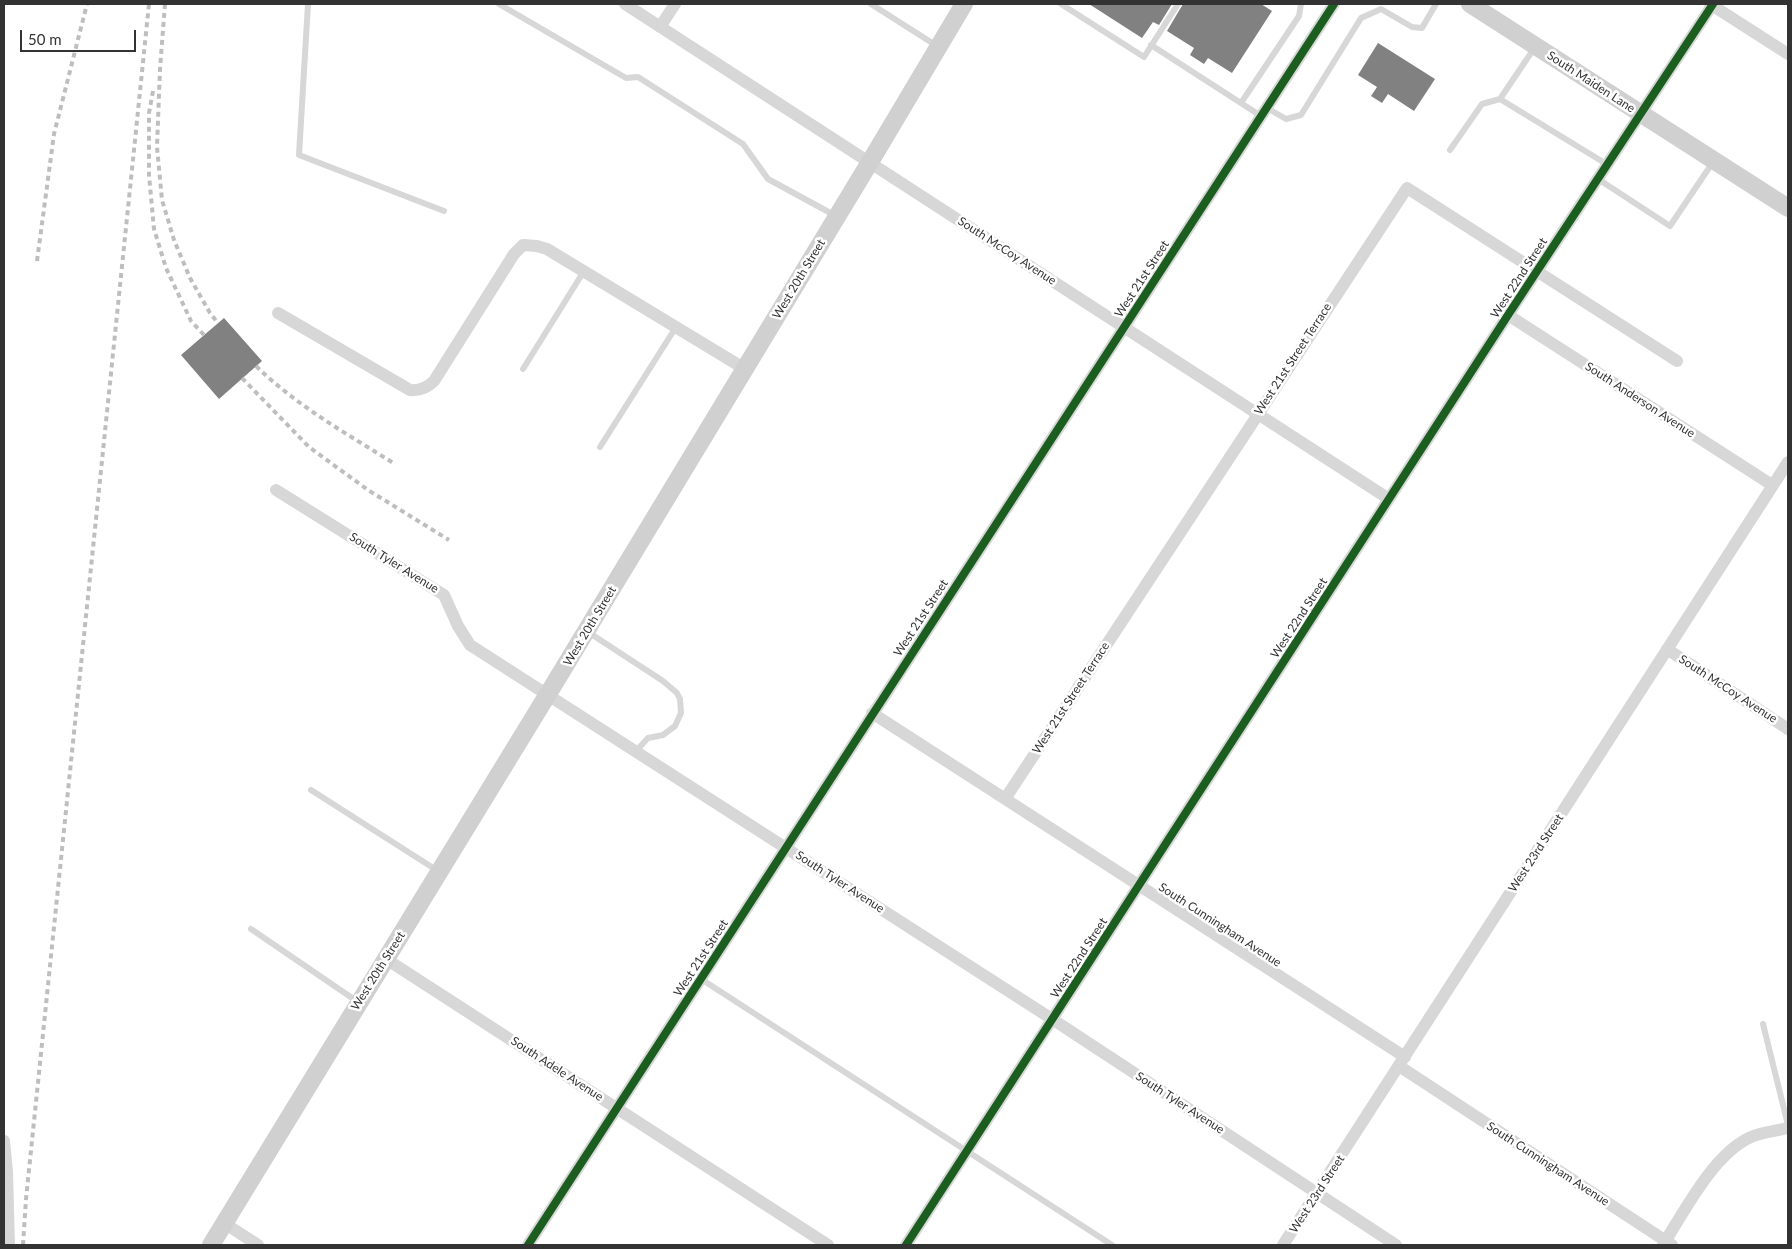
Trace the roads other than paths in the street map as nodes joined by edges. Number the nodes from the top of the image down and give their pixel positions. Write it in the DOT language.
graph roads {
  1 [pos="308,4"];
  2 [pos="499,4"];
  3 [pos="625,4"];
  4 [pos="675,4"];
  5 [pos="871,4"];
  6 [pos="964,4"];
  7 [pos="1061,4"];
  8 [pos="1178,4"];
  9 [pos="1300,4"];
  10 [pos="1334,4"];
  11 [pos="1436,4"];
  12 [pos="1470,4"];
  13 [pos="1712,4"];
  14 [pos="660,27"];
  15 [pos="1151,45"];
  16 [pos="1536,46"];
  17 [pos="938,47"];
  18 [pos="1788,54"];
  19 [pos="1500,99"];
  20 [pos="1241,103"];
  21 [pos="1264,112"];
  22 [pos="1641,114"];
  23 [pos="1450,150"];
  24 [pos="1714,161"];
  25 [pos="870,162"];
  26 [pos="1608,165"];
  27 [pos="1598,179"];
  28 [pos="1788,208"];
  29 [pos="444,211"];
  30 [pos="837,217"];
  31 [pos="584,271"];
  32 [pos="1536,272"];
  33 [pos="278,313"];
  34 [pos="1508,315"];
  35 [pos="676,327"];
  36 [pos="1124,328"];
  37 [pos="1677,361"];
  38 [pos="523,369"];
  39 [pos="745,369"];
  40 [pos="1257,414"];
  41 [pos="600,447"];
  42 [pos="1788,462"];
  43 [pos="1772,485"];
  44 [pos="276,490"];
  45 [pos="1389,499"];
  46 [pos="587,631"];
  47 [pos="1667,649"];
  48 [pos="548,694"];
  49 [pos="872,713"];
  50 [pos="1788,729"];
  51 [pos="636,751"];
  52 [pos="311,790"];
  53 [pos="1005,799"];
  54 [pos="787,848"];
  55 [pos="439,872"];
  56 [pos="1139,886"];
  57 [pos="251,930"];
  58 [pos="386,958"];
  59 [pos="701,979"];
  60 [pos="359,1003"];
  61 [pos="1052,1019"];
  62 [pos="1763,1024"];
  63 [pos="1402,1061"];
  64 [pos="617,1108"];
  65 [pos="1788,1127"];
  66 [pos="4,1141"];
  67 [pos="967,1151"];
  68 [pos="1317,1193"];
  69 [pos="224,1223"];
  70 [pos="531,1244"];
  71 [pos="1667,1244"];
  72 [pos="9,1245"];
  73 [pos="211,1245"];
  74 [pos="258,1245"];
  75 [pos="828,1245"];
  76 [pos="906,1245"];
  77 [pos="1112,1245"];
  78 [pos="1283,1245"];
  79 [pos="1396,1245"];
  1 -- 29 [label="lane"];
  2 -- 30 [label="lane"];
  3 -- 14 [label="street, South McCoy Avenue"];
  4 -- 14 [label="street"];
  5 -- 17 [label="lane"];
  6 -- 17 [label="main road, West 20th Street"];
  7 -- 15 [label="lane"];
  8 -- 15 [label="lane"];
  9 -- 20 [label="lane"];
  10 -- 21 [label="street, West 21st Street"];
  11 -- 21 [label="lane"];
  12 -- 16 [label="main road, South Maiden Lane"];
  13 -- 18 [label="street"];
  13 -- 22 [label="street, West 22nd Street"];
  14 -- 25 [label="street, South McCoy Avenue"];
  15 -- 20 [label="lane"];
  16 -- 19 [label="lane"];
  16 -- 22 [label="main road, South Maiden Lane"];
  17 -- 25 [label="main road, West 20th Street"];
  19 -- 23 [label="lane"];
  19 -- 26 [label="lane"];
  20 -- 21 [label="lane"];
  21 -- 36 [label="street, West 21st Street"];
  22 -- 24 [label="main road, South Maiden Lane"];
  22 -- 26 [label="street, West 22nd Street"];
  24 -- 27 [label="lane"];
  24 -- 28 [label="main road, South Maiden Lane"];
  25 -- 30 [label="main road, West 20th Street"];
  25 -- 36 [label="street, South McCoy Avenue"];
  26 -- 27 [label="street, West 22nd Street"];
  27 -- 32 [label="street, West 22nd Street"];
  30 -- 39 [label="main road, West 20th Street"];
  31 -- 33 [label="street"];
  31 -- 35 [label="street"];
  31 -- 38 [label="lane"];
  32 -- 34 [label="street, West 22nd Street"];
  32 -- 37 [label="street, West 21st Street Terrace"];
  32 -- 40 [label="street, West 21st Street Terrace"];
  34 -- 43 [label="street, South Anderson Avenue"];
  34 -- 45 [label="street, West 22nd Street"];
  35 -- 39 [label="street"];
  35 -- 41 [label="lane"];
  36 -- 40 [label="street, South McCoy Avenue"];
  36 -- 49 [label="street, West 21st Street"];
  39 -- 46 [label="main road, West 20th Street"];
  40 -- 45 [label="street, South McCoy Avenue"];
  40 -- 53 [label="street, West 21st Street Terrace"];
  42 -- 43 [label="street, West 23rd Street"];
  43 -- 47 [label="street, West 23rd Street"];
  44 -- 48 [label="street, South Tyler Avenue"];
  45 -- 56 [label="street, West 22nd Street"];
  46 -- 48 [label="main road, West 20th Street"];
  46 -- 51 [label="lane"];
  47 -- 50 [label="street, South McCoy Avenue"];
  47 -- 63 [label="street, West 23rd Street"];
  48 -- 51 [label="street, South Tyler Avenue"];
  48 -- 55 [label="main road, West 20th Street"];
  49 -- 53 [label="street, South Cunningham Avenue"];
  49 -- 54 [label="street, West 21st Street"];
  51 -- 54 [label="street, South Tyler Avenue"];
  52 -- 55 [label="lane"];
  53 -- 56 [label="street, South Cunningham Avenue"];
  54 -- 59 [label="street, West 21st Street"];
  54 -- 61 [label="street, South Tyler Avenue"];
  55 -- 58 [label="main road, West 20th Street"];
  56 -- 61 [label="street, West 22nd Street"];
  56 -- 63 [label="street, South Cunningham Avenue"];
  57 -- 60 [label="lane"];
  58 -- 60 [label="main road, West 20th Street"];
  58 -- 64 [label="street, South Adele Avenue"];
  59 -- 64 [label="street, West 21st Street"];
  59 -- 67 [label="lane"];
  60 -- 69 [label="main road, West 20th Street"];
  61 -- 67 [label="street, West 22nd Street"];
  61 -- 68 [label="street, South Tyler Avenue"];
  62 -- 65 [label="lane"];
  63 -- 68 [label="street, West 23rd Street"];
  63 -- 71 [label="street, South Cunningham Avenue"];
  64 -- 70 [label="street, West 21st Street"];
  64 -- 75 [label="street, South Adele Avenue"];
  65 -- 71 [label="street"];
  66 -- 72 [label="street"];
  67 -- 76 [label="street, West 22nd Street"];
  67 -- 77 [label="lane"];
  68 -- 78 [label="street, West 23rd Street"];
  68 -- 79 [label="street, South Tyler Avenue"];
  69 -- 73 [label="main road, West 20th Street"];
  69 -- 74 [label="street"];
}
